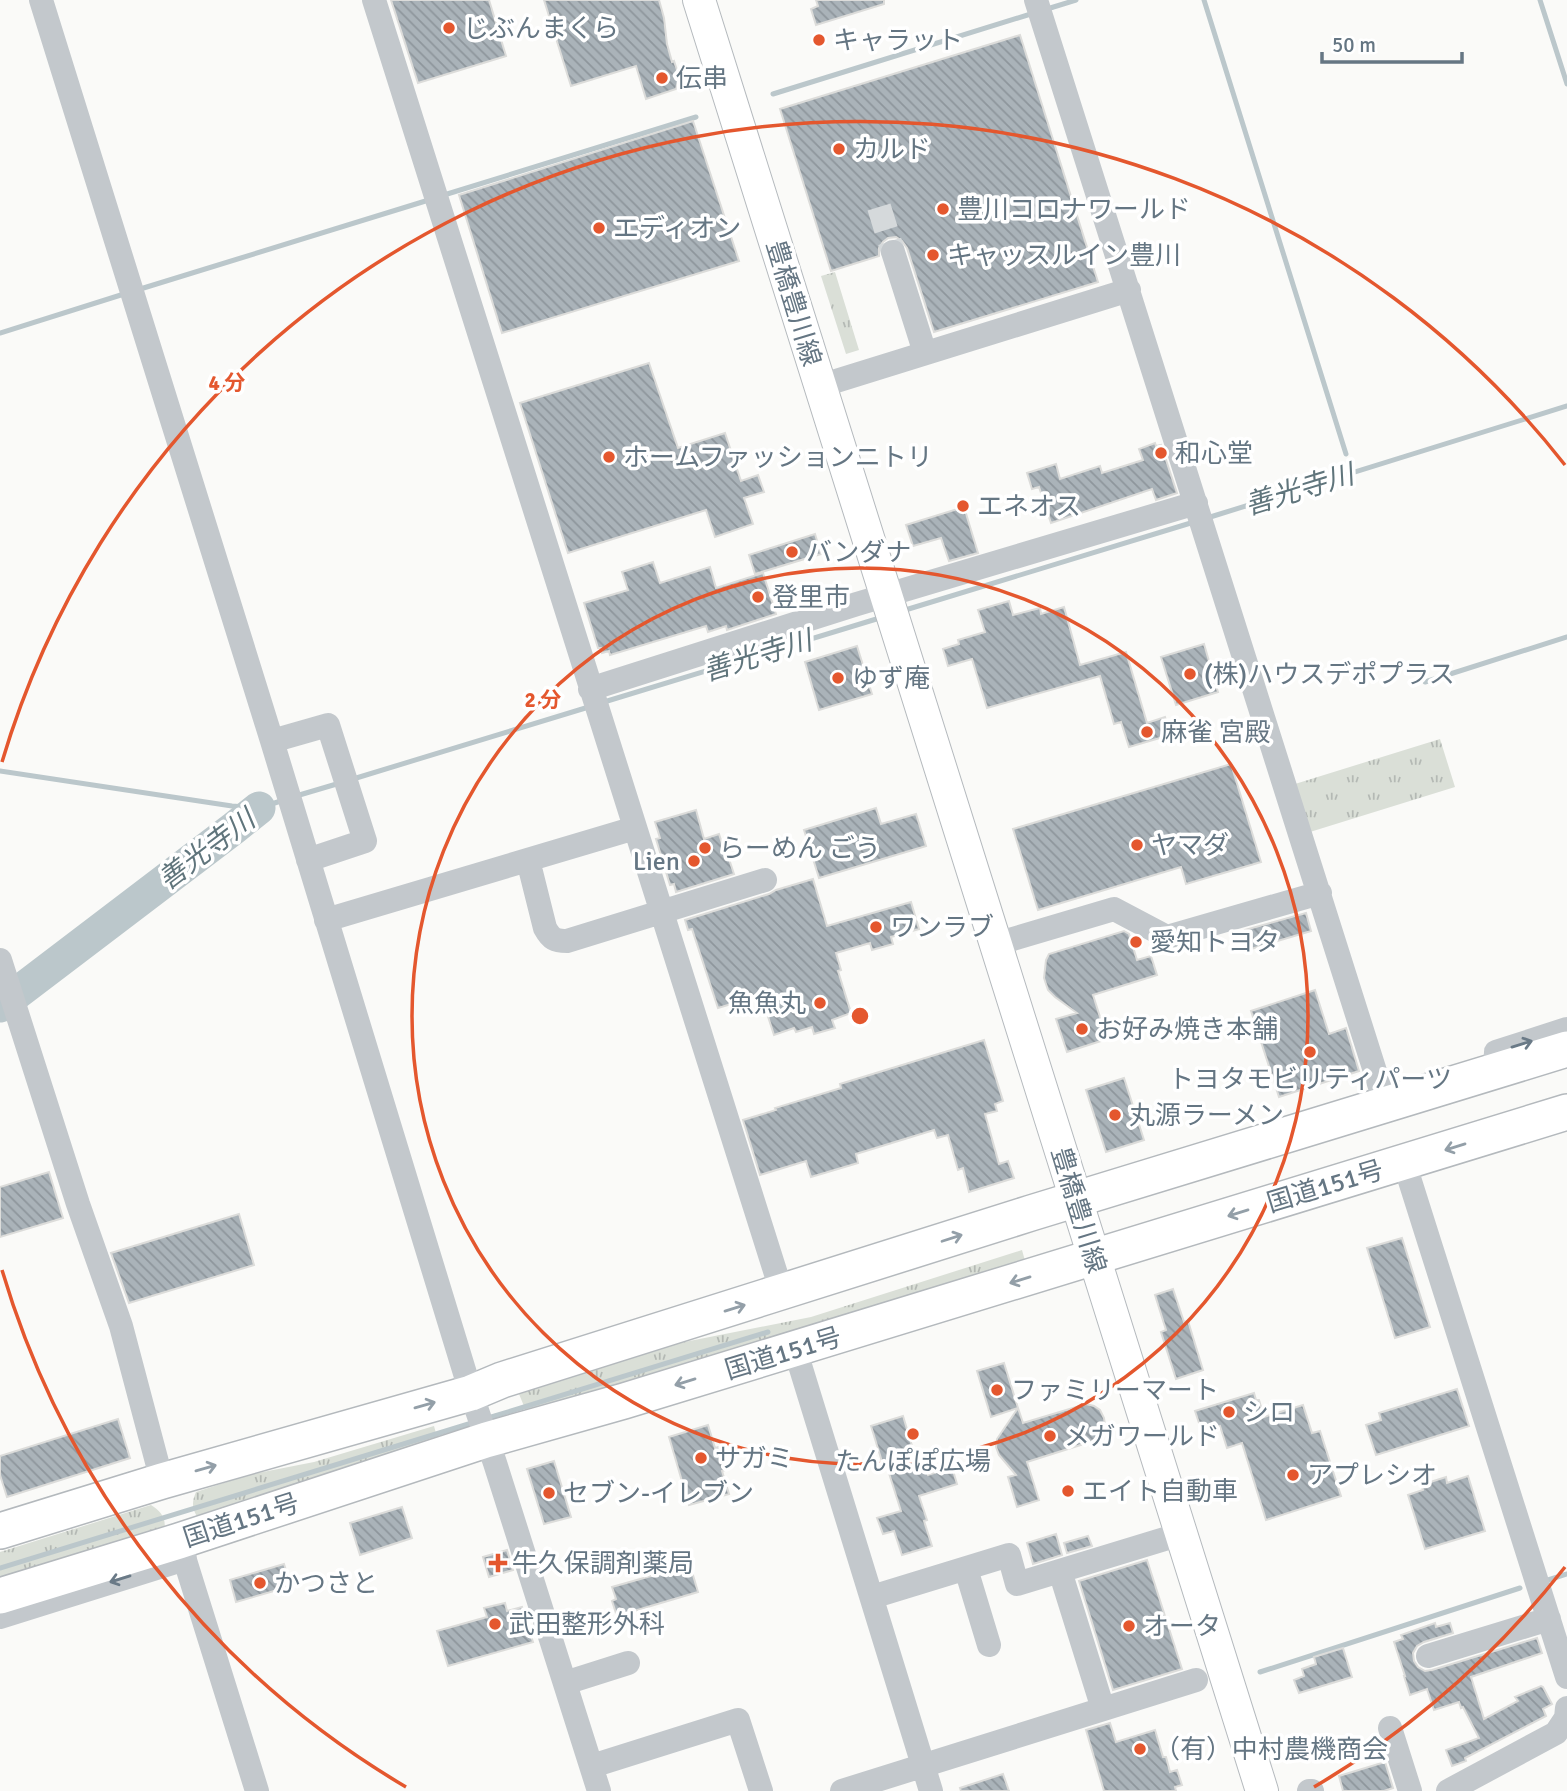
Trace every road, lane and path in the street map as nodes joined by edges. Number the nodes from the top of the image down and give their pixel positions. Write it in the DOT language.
graph roads {
  1 [pos="41,0"];
  2 [pos="374,0"];
  3 [pos="699,0"];
  4 [pos="1036,0"];
  5 [pos="893,252"];
  6 [pos="1129,290"];
  7 [pos="925,353"];
  8 [pos="820,386"];
  9 [pos="1200,514"];
  10 [pos="890,610"];
  11 [pos="595,702"];
  12 [pos="272,741"];
  13 [pos="635,828"];
  14 [pos="308,860"];
  15 [pos="528,860"];
  16 [pos="765,880"];
  17 [pos="1320,892"];
  18 [pos="662,911"];
  19 [pos="326,920"];
  20 [pos="996,944"];
  21 [pos="0,960"];
  22 [pos="1567,1030"];
  23 [pos="1567,1049"];
  24 [pos="1495,1072"];
  25 [pos="1386,1106"];
  26 [pos="1567,1112"];
  27 [pos="1567,1130"];
  28 [pos="1494,1135"];
  29 [pos="1404,1162"];
  30 [pos="1075,1200"];
  31 [pos="1093,1257"];
  32 [pos="782,1293"];
  33 [pos="795,1349"];
  34 [pos="471,1393"];
  35 [pos="486,1440"];
  36 [pos="160,1473"];
  37 [pos="0,1514"];
  38 [pos="0,1531"];
  39 [pos="1181,1534"];
  40 [pos="182,1550"];
  41 [pos="966,1569"];
  42 [pos="1060,1571"];
  43 [pos="0,1596"];
  44 [pos="872,1597"];
  45 [pos="0,1617"];
  46 [pos="1549,1619"];
  47 [pos="989,1645"];
  48 [pos="1428,1656"];
  49 [pos="628,1663"];
  50 [pos="1567,1677"];
  51 [pos="1196,1680"];
  52 [pos="565,1683"];
  53 [pos="1102,1709"];
  54 [pos="1567,1715"];
  55 [pos="1390,1728"];
  56 [pos="592,1766"];
  57 [pos="923,1766"];
  58 [pos="1461,1788"];
  59 [pos="257,1791"];
  60 [pos="599,1791"];
  61 [pos="761,1791"];
  62 [pos="842,1791"];
  63 [pos="931,1791"];
  64 [pos="1262,1791"];
  65 [pos="1410,1791"];
  1 -- 12 [label="street"];
  2 -- 11 [label="street"];
  3 -- 8 [label="main road, 豊橋豊川線"];
  4 -- 6 [label="street"];
  5 -- 7 [label="street"];
  6 -- 7 [label="street"];
  6 -- 9 [label="street"];
  7 -- 8 [label="street"];
  8 -- 10 [label="main road, 豊橋豊川線"];
  9 -- 10 [label="street"];
  9 -- 17 [label="street"];
  10 -- 11 [label="street"];
  10 -- 20 [label="main road, 豊橋豊川線"];
  11 -- 13 [label="street"];
  12 -- 14 [label="street"];
  12 -- 14 [label="street"];
  13 -- 15 [label="street"];
  13 -- 18 [label="street"];
  14 -- 19 [label="street"];
  15 -- 18 [label="street"];
  15 -- 19 [label="street"];
  16 -- 18 [label="street"];
  17 -- 20 [label="street"];
  17 -- 25 [label="street"];
  18 -- 32 [label="street"];
  19 -- 34 [label="street"];
  20 -- 30 [label="main road, 豊橋豊川線"];
  21 -- 36 [label="street"];
  24 -- 22 [label="street, one-way"];
  23 -- 24 [label="highway"];
  24 -- 25 [label="highway"];
  25 -- 30 [label="highway"];
  26 -- 28 [label="highway, 国道151号"];
  27 -- 28 [label="street"];
  28 -- 29 [label="highway, 国道151号, one-way"];
  29 -- 31 [label="highway, 国道151号, one-way"];
  29 -- 46 [label="street"];
  30 -- 31 [label="main road, 豊橋豊川線"];
  32 -- 30 [label="highway, one-way"];
  31 -- 33 [label="highway, 国道151号, one-way"];
  31 -- 39 [label="main road, 豊橋豊川線"];
  34 -- 32 [label="highway, one-way"];
  33 -- 35 [label="highway, 国道151号, one-way"];
  33 -- 44 [label="street"];
  34 -- 35 [label="street"];
  36 -- 34 [label="highway, one-way"];
  35 -- 40 [label="highway, 国道151号"];
  35 -- 52 [label="street"];
  36 -- 37 [label="street"];
  36 -- 38 [label="highway"];
  39 -- 42 [label="street"];
  39 -- 64 [label="main road, 豊橋豊川線"];
  40 -- 43 [label="highway, 国道151号"];
  40 -- 45 [label="street, one-way"];
  40 -- 59 [label="street"];
  41 -- 42 [label="street"];
  41 -- 44 [label="street"];
  41 -- 47 [label="street"];
  42 -- 53 [label="street"];
  44 -- 57 [label="street"];
  46 -- 48 [label="street"];
  46 -- 50 [label="street"];
  49 -- 52 [label="street"];
  51 -- 53 [label="street"];
  52 -- 56 [label="street"];
  53 -- 57 [label="street"];
  54 -- 58 [label="street"];
  55 -- 65 [label="street"];
  56 -- 60 [label="street"];
  56 -- 61 [label="street"];
  57 -- 62 [label="street"];
  57 -- 63 [label="street"];
}
